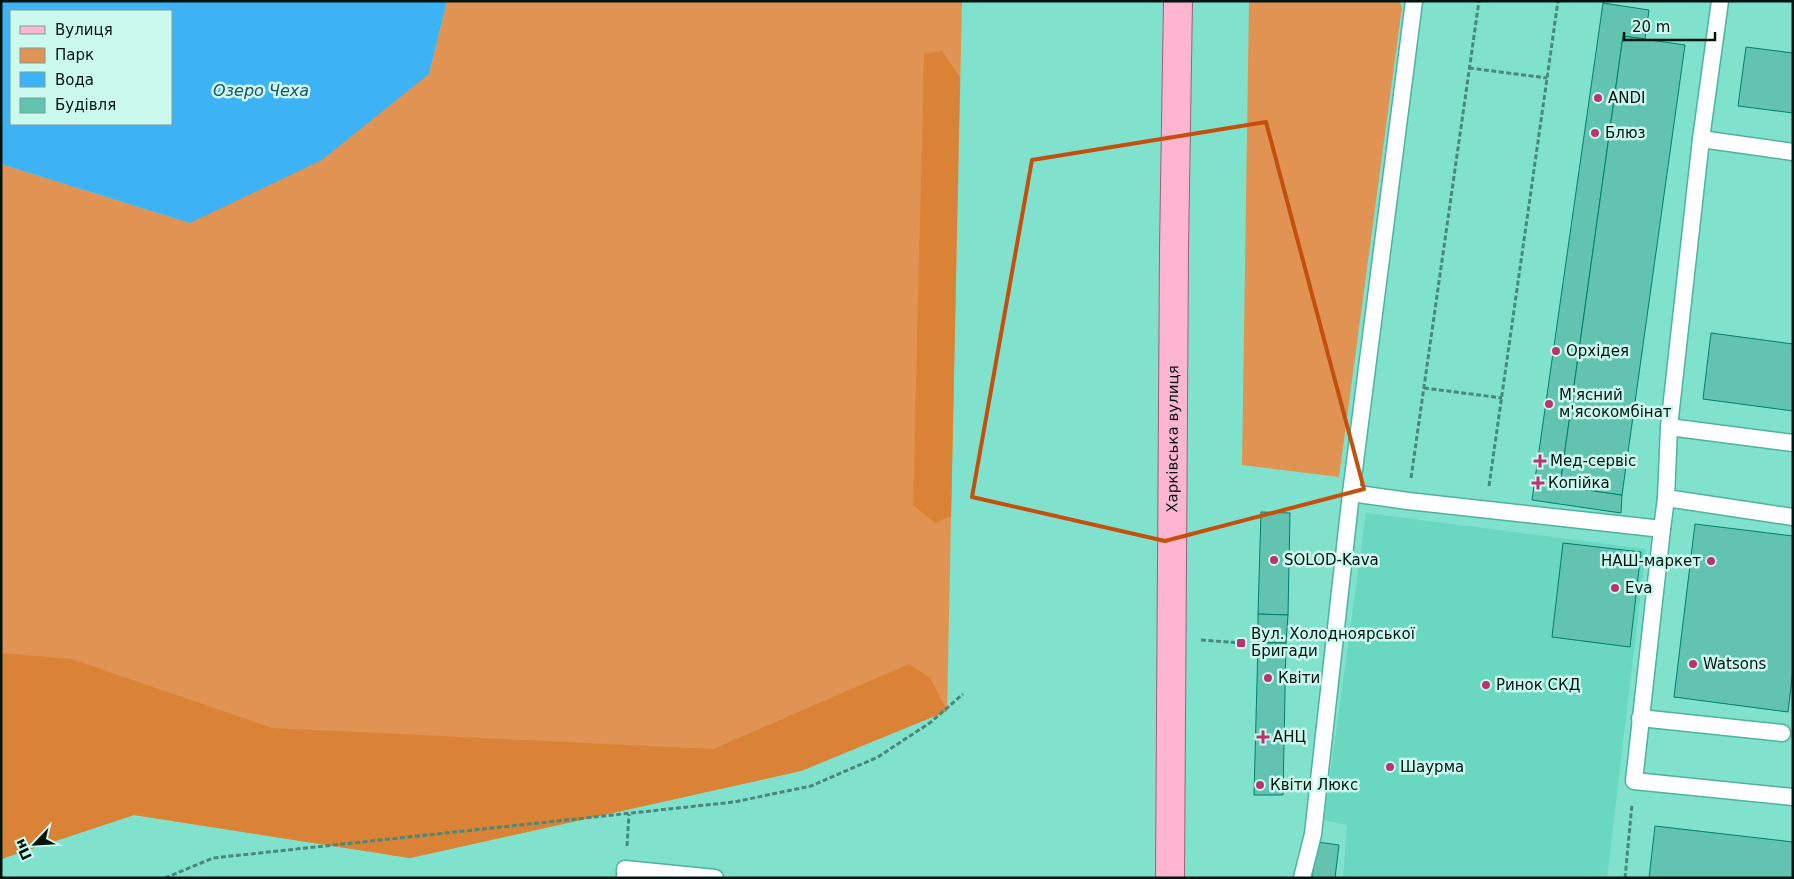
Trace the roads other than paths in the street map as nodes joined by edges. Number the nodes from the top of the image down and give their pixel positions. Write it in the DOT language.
graph roads {
  1 [pos="1178,1"];
  2 [pos="1414,1"];
  3 [pos="1720,1"];
  4 [pos="1701,139"];
  5 [pos="1793,152"];
  6 [pos="1669,427"];
  7 [pos="1793,443"];
  8 [pos="1351,493"];
  9 [pos="1666,498"];
  10 [pos="1793,517"];
  11 [pos="1662,529"];
  12 [pos="1640,718"];
  13 [pos="1782,733"];
  14 [pos="1793,797"];
  15 [pos="625,873"];
  16 [pos="715,878"];
  17 [pos="1170,878"];
  18 [pos="1302,878"];
  1 -- 17 [label="main road, Харківська вулиця"];
  2 -- 8 [label="lane"];
  3 -- 4 [label="lane"];
  4 -- 5 [label="lane"];
  4 -- 6 [label="lane"];
  6 -- 7 [label="lane"];
  6 -- 9 [label="lane"];
  8 -- 11 [label="lane"];
  8 -- 18 [label="lane"];
  9 -- 10 [label="lane"];
  9 -- 11 [label="lane"];
  11 -- 12 [label="lane"];
  12 -- 13 [label="lane"];
  12 -- 14 [label="lane"];
  15 -- 16 [label="lane"];
}
